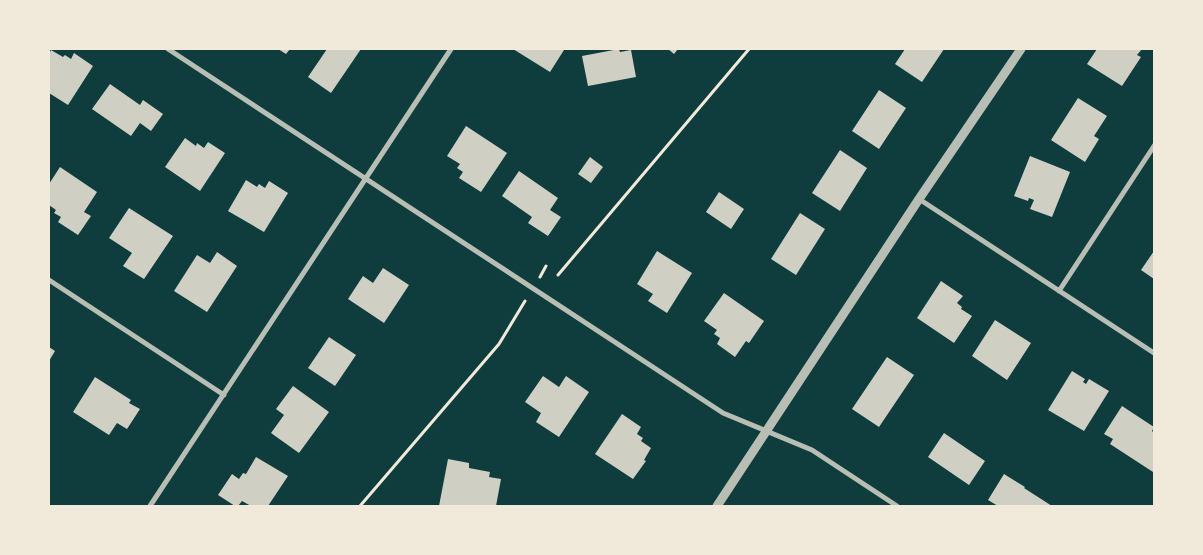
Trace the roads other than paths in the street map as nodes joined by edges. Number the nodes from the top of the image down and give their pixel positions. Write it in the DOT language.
graph roads {
  1 [pos="168,49"];
  2 [pos="451,49"];
  3 [pos="1021,49"];
  4 [pos="1154,146"];
  5 [pos="366,178"];
  6 [pos="919,199"];
  7 [pos="49,280"];
  8 [pos="1059,291"];
  9 [pos="1154,353"];
  10 [pos="224,395"];
  11 [pos="766,431"];
  12 [pos="150,506"];
  13 [pos="717,506"];
  14 [pos="897,506"];
  1 -- 5 [label="street"];
  2 -- 5 [label="street"];
  3 -- 6 [label="street"];
  4 -- 8 [label="street"];
  5 -- 10 [label="street"];
  5 -- 11 [label="street"];
  6 -- 8 [label="street"];
  6 -- 11 [label="street"];
  7 -- 10 [label="street"];
  8 -- 9 [label="street"];
  10 -- 12 [label="street"];
  11 -- 13 [label="street"];
  11 -- 14 [label="street"];
}
